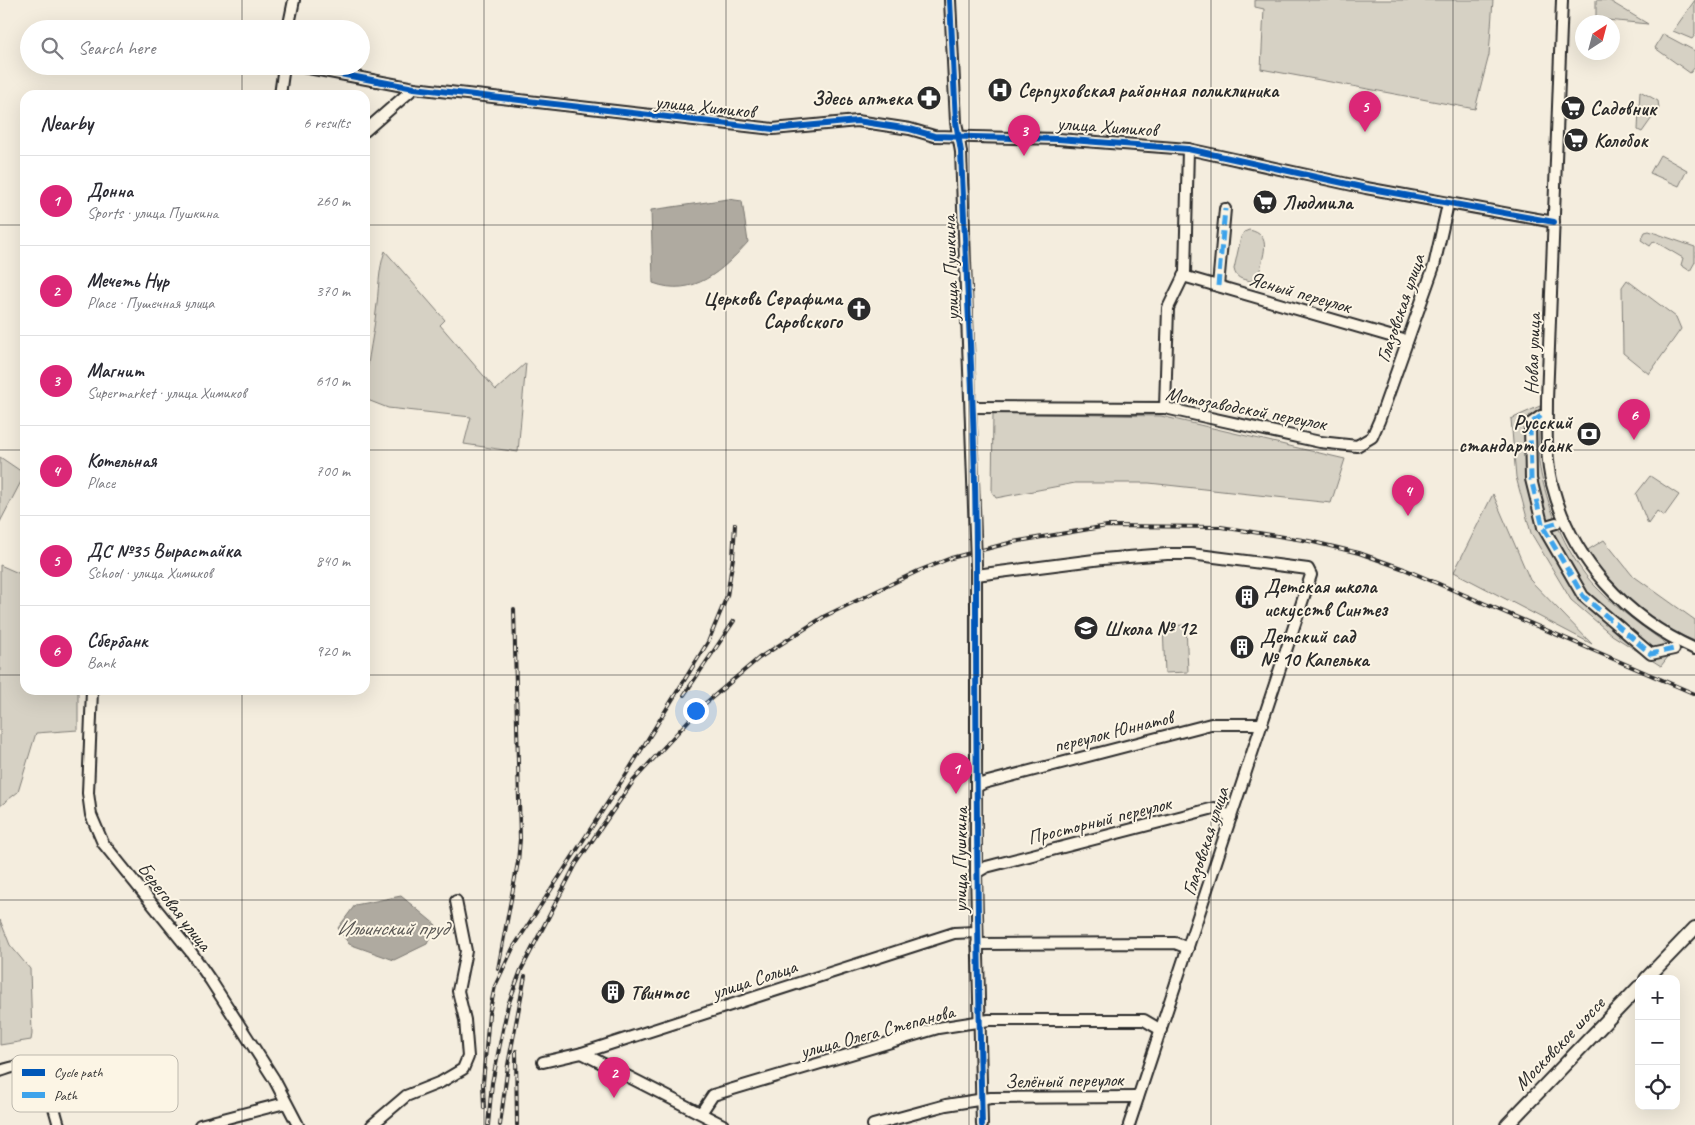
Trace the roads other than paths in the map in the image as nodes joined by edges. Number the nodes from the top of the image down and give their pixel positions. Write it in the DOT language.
graph roads {
  1 [pos="294,0"];
  2 [pos="950,0"];
  3 [pos="1562,0"];
  4 [pos="290,20"];
  5 [pos="283,75"];
  6 [pos="345,75"];
  7 [pos="414,88"];
  8 [pos="281,90"];
  9 [pos="370,126"];
  10 [pos="959,137"];
  11 [pos="1188,149"];
  12 [pos="1448,204"];
  13 [pos="1225,209"];
  14 [pos="1554,222"];
  15 [pos="1183,276"];
  16 [pos="1218,286"];
  17 [pos="1407,341"];
  18 [pos="972,407"];
  19 [pos="1165,408"];
  20 [pos="1541,416"];
  21 [pos="1380,421"];
  22 [pos="1556,523"];
  23 [pos="1543,526"];
  24 [pos="976,570"];
  25 [pos="1674,649"];
  26 [pos="1695,649"];
  27 [pos="92,695"];
  28 [pos="1262,724"];
  29 [pos="976,787"];
  30 [pos="1232,817"];
  31 [pos="976,873"];
  32 [pos="456,901"];
  33 [pos="1695,928"];
  34 [pos="976,932"];
  35 [pos="976,944"];
  36 [pos="1188,948"];
  37 [pos="1650,975"];
  38 [pos="1635,991"];
  39 [pos="979,1023"];
  40 [pos="1161,1030"];
  41 [pos="582,1053"];
  42 [pos="543,1062"];
  43 [pos="1138,1097"];
  44 [pos="981,1101"];
  45 [pos="286,1103"];
  46 [pos="54,1112"];
  47 [pos="701,1113"];
  48 [pos="59,1125"];
  49 [pos="200,1125"];
  50 [pos="298,1125"];
  51 [pos="372,1125"];
  52 [pos="723,1125"];
  53 [pos="873,1125"];
  54 [pos="982,1125"];
  55 [pos="1129,1125"];
  56 [pos="1507,1125"];
  1 -- 4 [label="street"];
  2 -- 10 [label="street, улица Пушкина"];
  3 -- 14 [label="street, Новая улица"];
  5 -- 8 [label="street"];
  6 -- 7 [label="street, улица Химиков"];
  7 -- 9 [label="street"];
  7 -- 10 [label="street, улица Химиков"];
  10 -- 11 [label="street, улица Химиков"];
  10 -- 18 [label="street, улица Пушкина"];
  11 -- 12 [label="street, улица Химиков"];
  11 -- 15 [label="street"];
  12 -- 14 [label="street, улица Химиков"];
  12 -- 17 [label="street, Глазовская улица"];
  13 -- 16 [label="street"];
  14 -- 26 [label="street, Новая улица"];
  15 -- 16 [label="street, Ясный переулок"];
  15 -- 19 [label="street"];
  16 -- 17 [label="street, Ясный переулок"];
  17 -- 21 [label="street, Глазовская улица"];
  18 -- 19 [label="street, Мотозаводской переулок"];
  18 -- 24 [label="street, улица Пушкина, bridge"];
  19 -- 21 [label="street, Мотозаводской переулок"];
  20 -- 23 [label="street"];
  22 -- 23 [label="street"];
  23 -- 25 [label="street"];
  24 -- 28 [label="street, Глазовская улица"];
  24 -- 29 [label="street, улица Пушкина"];
  27 -- 45 [label="street, Береговая улица"];
  28 -- 29 [label="street, переулок Юннатов"];
  28 -- 30 [label="street, Глазовская улица"];
  29 -- 31 [label="street, улица Пушкина"];
  30 -- 31 [label="street, Просторный переулок"];
  30 -- 36 [label="street, Глазовская улица"];
  31 -- 34 [label="street, улица Пушкина"];
  32 -- 51 [label="street"];
  33 -- 37 [label="main road"];
  34 -- 35 [label="street, улица Пушкина"];
  34 -- 41 [label="street, улица Сольца"];
  35 -- 36 [label="street"];
  35 -- 39 [label="street, улица Пушкина"];
  36 -- 40 [label="street, Глазовская улица"];
  38 -- 56 [label="main road, Московское шоссе"];
  39 -- 40 [label="street, улица Олега Степанова"];
  39 -- 44 [label="street, улица Пушкина"];
  39 -- 47 [label="street, улица Олега Степанова"];
  40 -- 43 [label="street, Глазовская улица"];
  41 -- 42 [label="street, улица Сольца"];
  41 -- 47 [label="street"];
  43 -- 44 [label="street, Зелёный переулок"];
  43 -- 55 [label="street, Глазовская улица"];
  44 -- 53 [label="street, Зелёный переулок"];
  44 -- 54 [label="street, улица Пушкина"];
  45 -- 49 [label="street"];
  45 -- 50 [label="street, Береговая улица"];
  46 -- 48 [label="street"];
  47 -- 52 [label="street"];
}
